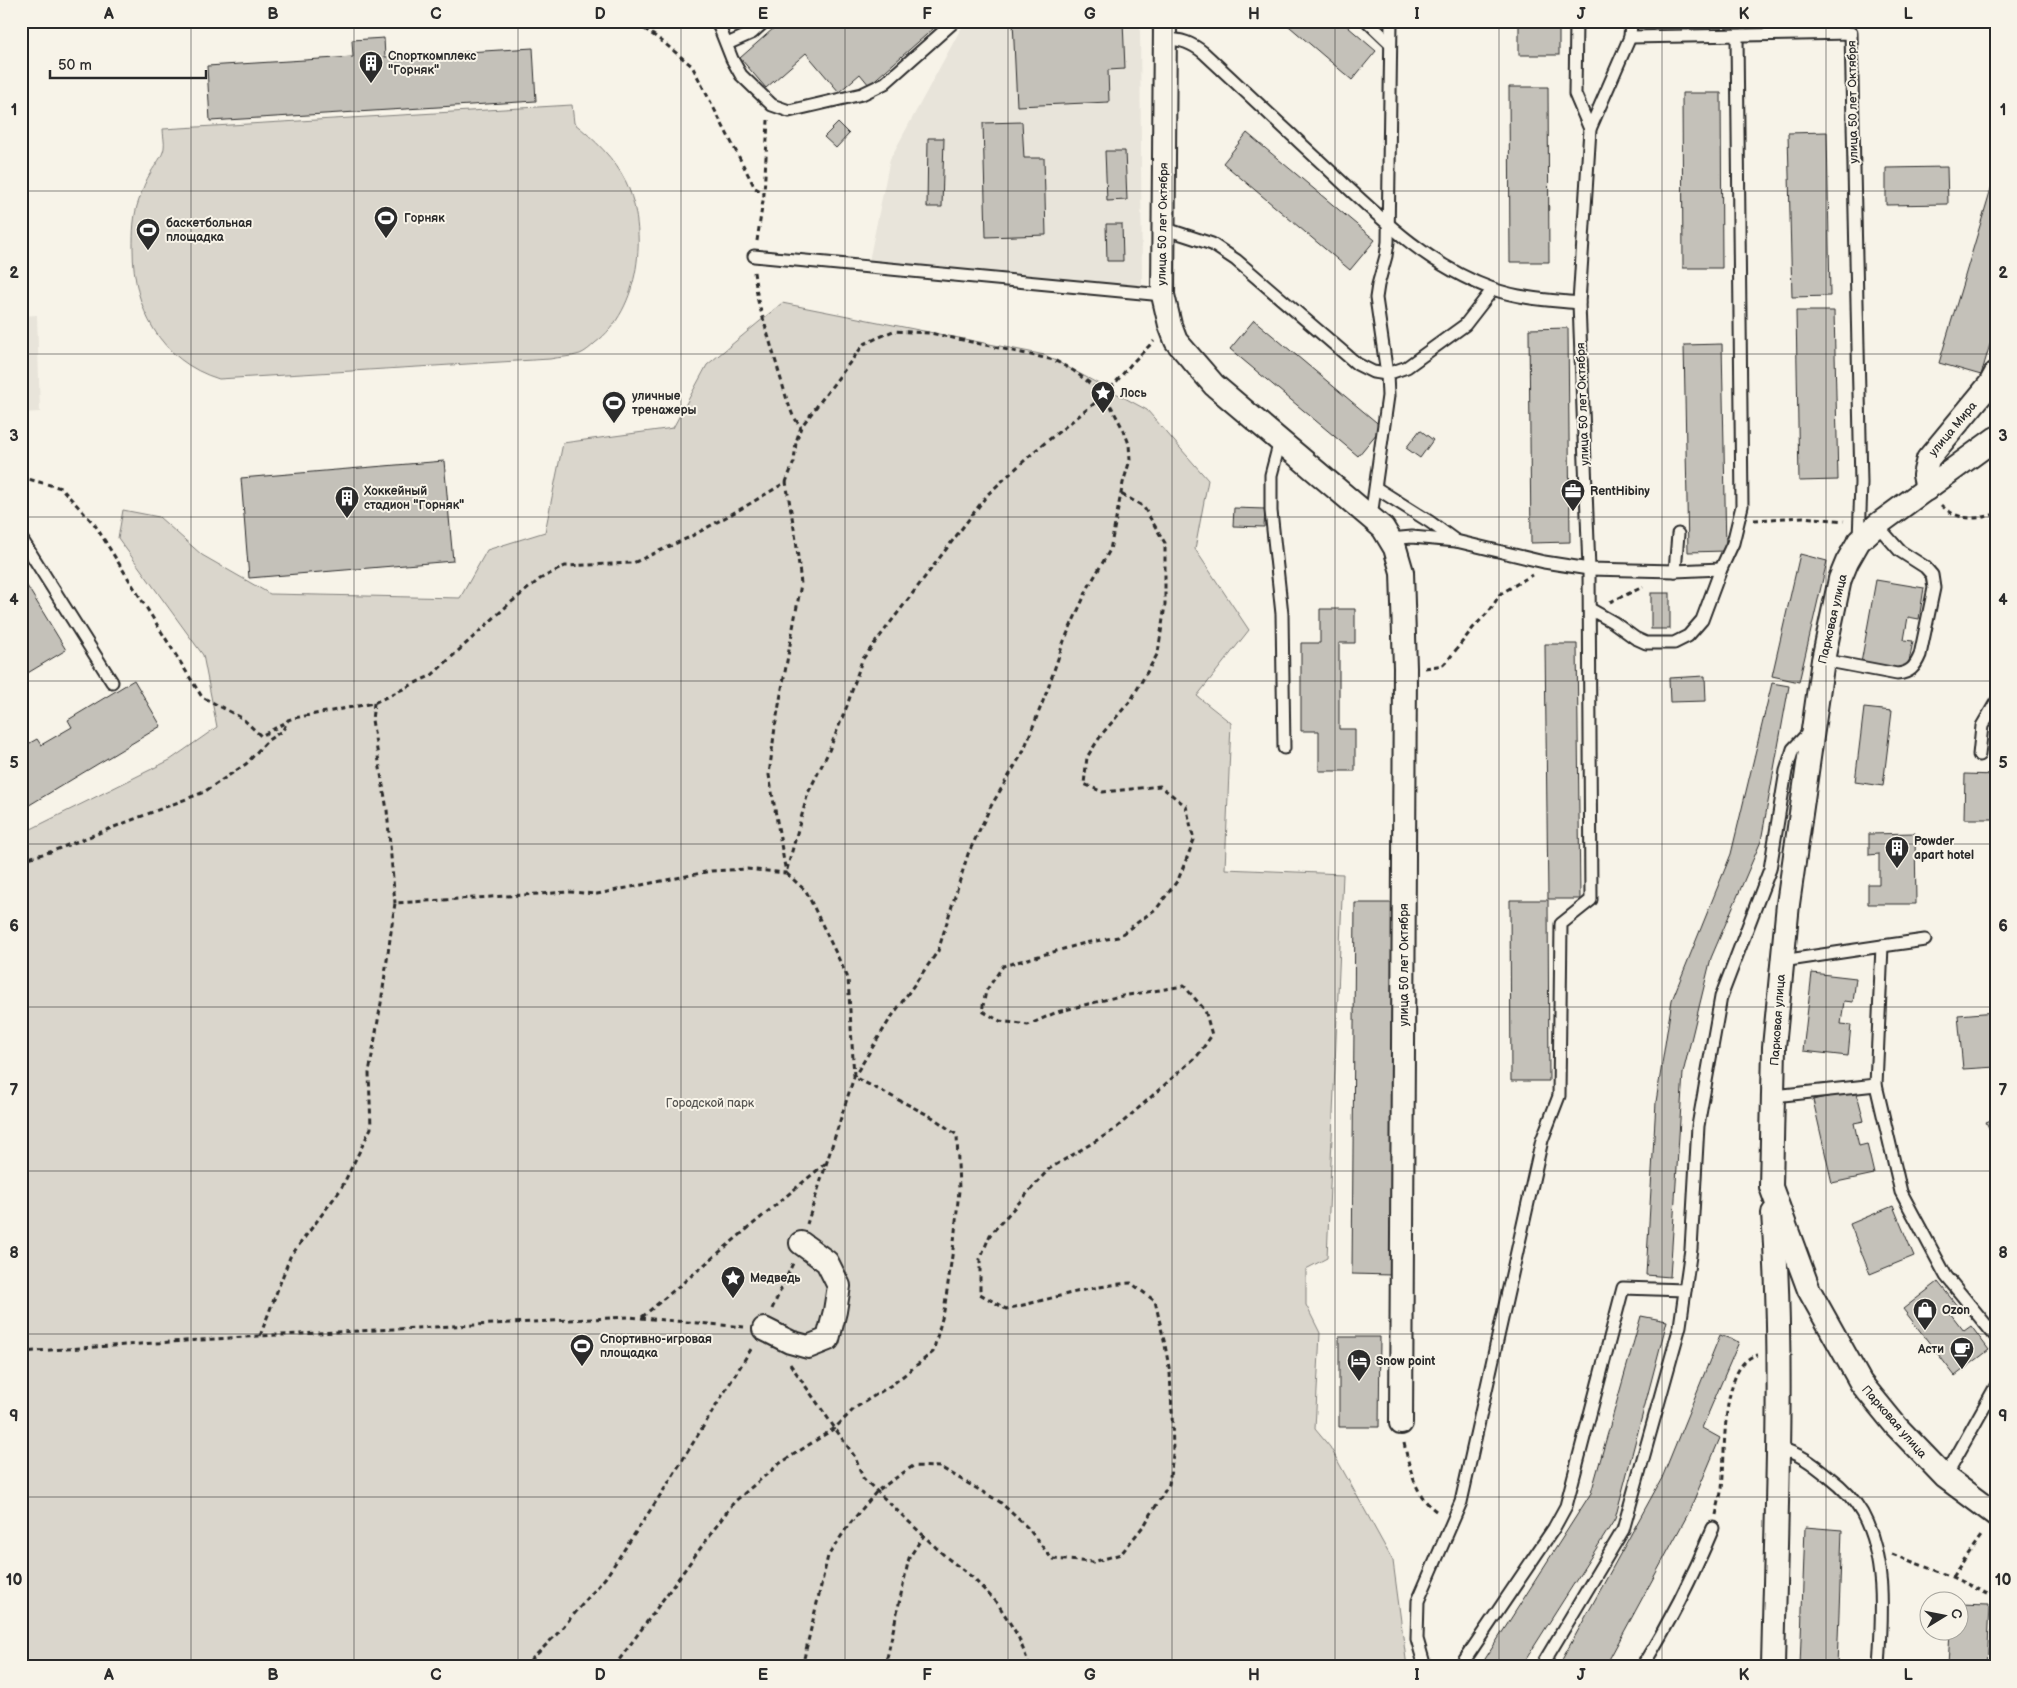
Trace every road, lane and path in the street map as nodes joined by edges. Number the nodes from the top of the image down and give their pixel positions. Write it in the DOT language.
graph roads {
  1 [pos="641,21"];
  2 [pos="717,21"];
  3 [pos="765,21"];
  4 [pos="955,21"];
  5 [pos="1367,21"];
  6 [pos="1390,21"];
  7 [pos="1576,21"];
  8 [pos="1630,21"];
  9 [pos="1165,30"];
  10 [pos="1737,36"];
  11 [pos="1630,37"];
  12 [pos="1390,43"];
  13 [pos="727,44"];
  14 [pos="1590,129"];
  15 [pos="764,194"];
  16 [pos="1388,225"];
  17 [pos="1163,228"];
  18 [pos="754,256"];
  19 [pos="1494,290"];
  20 [pos="1163,295"];
  21 [pos="1579,303"];
  22 [pos="1170,325"];
  23 [pos="1996,373"];
  24 [pos="1387,374"];
  25 [pos="1105,395"];
  26 [pos="1996,438"];
  27 [pos="1280,441"];
  28 [pos="21,476"];
  29 [pos="786,482"];
  30 [pos="1376,488"];
  31 [pos="1927,489"];
  32 [pos="1121,494"];
  33 [pos="1996,514"];
  34 [pos="1371,517"];
  35 [pos="1740,521"];
  36 [pos="1877,525"];
  37 [pos="1678,534"];
  38 [pos="21,538"];
  39 [pos="1390,539"];
  40 [pos="1456,541"];
  41 [pos="1859,541"];
  42 [pos="1544,562"];
  43 [pos="1589,569"];
  44 [pos="1721,569"];
  45 [pos="1675,571"];
  46 [pos="1590,609"];
  47 [pos="1823,660"];
  48 [pos="1406,668"];
  49 [pos="112,682"];
  50 [pos="1996,702"];
  51 [pos="374,703"];
  52 [pos="288,720"];
  53 [pos="1813,727"];
  54 [pos="1284,748"];
  55 [pos="1979,755"];
  56 [pos="21,860"];
  57 [pos="786,873"];
  58 [pos="395,903"];
  59 [pos="1925,940"];
  60 [pos="1882,946"];
  61 [pos="1782,961"];
  62 [pos="854,1077"];
  63 [pos="1876,1085"];
  64 [pos="1774,1096"];
  65 [pos="828,1162"];
  66 [pos="1771,1188"];
  67 [pos="801,1243"];
  68 [pos="1685,1290"];
  69 [pos="642,1317"];
  70 [pos="764,1329"];
  71 [pos="260,1336"];
  72 [pos="1996,1337"];
  73 [pos="21,1352"];
  74 [pos="1777,1352"];
  75 [pos="786,1359"];
  76 [pos="1996,1386"];
  77 [pos="1401,1423"];
  78 [pos="835,1428"];
  79 [pos="1777,1447"];
  80 [pos="1945,1477"];
  81 [pos="877,1490"];
  82 [pos="1452,1521"];
  83 [pos="1990,1523"];
  84 [pos="1713,1528"];
  85 [pos="924,1535"];
  86 [pos="1875,1548"];
  87 [pos="1952,1577"];
  88 [pos="1996,1598"];
  89 [pos="524,1667"];
  90 [pos="614,1667"];
  91 [pos="802,1667"];
  92 [pos="885,1667"];
  93 [pos="1030,1667"];
  94 [pos="1425,1667"];
  95 [pos="1460,1667"];
  96 [pos="1541,1667"];
  97 [pos="1642,1667"];
  98 [pos="1773,1667"];
  99 [pos="1879,1667"];
  1 -- 15 [label="path"];
  2 -- 13 [label="lane"];
  3 -- 13 [label="lane"];
  4 -- 13 [label="lane"];
  5 -- 12 [label="lane"];
  6 -- 12 [label="lane"];
  7 -- 14 [label="lane"];
  8 -- 11 [label="lane, улица 50 лет Октября"];
  9 -- 16 [label="lane"];
  9 -- 17 [label="street, улица 50 лет Октября"];
  10 -- 11 [label="lane, улица 50 лет Октября"];
  10 -- 35 [label="lane"];
  10 -- 41 [label="lane, улица 50 лет Октября"];
  11 -- 14 [label="lane, улица 50 лет Октября"];
  12 -- 16 [label="lane"];
  14 -- 21 [label="lane, улица 50 лет Октября"];
  16 -- 19 [label="lane"];
  16 -- 24 [label="lane"];
  17 -- 20 [label="street, улица 50 лет Октября"];
  17 -- 24 [label="lane"];
  18 -- 20 [label="lane"];
  19 -- 21 [label="lane"];
  19 -- 24 [label="lane"];
  20 -- 22 [label="street, улица 50 лет Октября"];
  21 -- 43 [label="lane, улица 50 лет Октября"];
  22 -- 25 [label="path"];
  22 -- 27 [label="street, улица 50 лет Октября"];
  23 -- 31 [label="street, улица Мира"];
  24 -- 30 [label="lane"];
  25 -- 29 [label="path"];
  25 -- 32 [label="path"];
  25 -- 57 [label="path"];
  26 -- 31 [label="street, Парковая улица"];
  27 -- 34 [label="street, улица 50 лет Октября"];
  27 -- 54 [label="lane"];
  28 -- 52 [label="path"];
  29 -- 51 [label="path"];
  29 -- 57 [label="path"];
  30 -- 34 [label="lane"];
  30 -- 40 [label="lane"];
  31 -- 33 [label="path"];
  31 -- 36 [label="street, Парковая улица"];
  32 -- 62 [label="path"];
  32 -- 81 [label="path"];
  34 -- 39 [label="street, улица 50 лет Октября"];
  35 -- 41 [label="path"];
  35 -- 44 [label="lane"];
  36 -- 41 [label="street, Парковая улица"];
  36 -- 47 [label="lane"];
  37 -- 45 [label="lane"];
  38 -- 49 [label="lane"];
  39 -- 40 [label="lane"];
  39 -- 48 [label="street, улица 50 лет Октября"];
  40 -- 42 [label="lane"];
  41 -- 47 [label="street, Парковая улица"];
  42 -- 43 [label="lane"];
  42 -- 48 [label="path"];
  43 -- 45 [label="lane"];
  43 -- 46 [label="lane, улица 50 лет Октября"];
  44 -- 45 [label="lane"];
  44 -- 46 [label="lane"];
  45 -- 46 [label="path"];
  46 -- 82 [label="lane, улица 50 лет Октября"];
  47 -- 53 [label="street, Парковая улица"];
  48 -- 77 [label="street, улица 50 лет Октября"];
  50 -- 55 [label="lane"];
  51 -- 52 [label="path"];
  51 -- 58 [label="path"];
  52 -- 56 [label="path"];
  53 -- 61 [label="street, Парковая улица"];
  53 -- 68 [label="lane"];
  57 -- 58 [label="path"];
  57 -- 62 [label="path"];
  58 -- 71 [label="path"];
  59 -- 60 [label="lane"];
  60 -- 61 [label="lane"];
  60 -- 63 [label="lane"];
  61 -- 64 [label="street, Парковая улица"];
  62 -- 65 [label="path"];
  62 -- 78 [label="path"];
  63 -- 64 [label="lane"];
  63 -- 72 [label="lane"];
  64 -- 66 [label="street, Парковая улица"];
  65 -- 67 [label="path"];
  65 -- 69 [label="path"];
  66 -- 74 [label="street"];
  66 -- 80 [label="street, Парковая улица"];
  67 -- 70 [label="path"];
  67 -- 70 [label="street"];
  68 -- 95 [label="lane"];
  68 -- 96 [label="lane"];
  69 -- 70 [label="path"];
  69 -- 71 [label="path"];
  70 -- 89 [label="path"];
  71 -- 73 [label="path"];
  74 -- 79 [label="street"];
  74 -- 84 [label="path"];
  75 -- 78 [label="path"];
  76 -- 80 [label="lane"];
  77 -- 82 [label="path"];
  78 -- 81 [label="path"];
  78 -- 90 [label="path"];
  79 -- 86 [label="lane"];
  79 -- 98 [label="street"];
  80 -- 83 [label="street, Парковая улица"];
  81 -- 85 [label="path"];
  81 -- 91 [label="path"];
  82 -- 94 [label="lane"];
  83 -- 87 [label="path"];
  84 -- 97 [label="lane"];
  85 -- 92 [label="path"];
  85 -- 93 [label="path"];
  86 -- 87 [label="path"];
  86 -- 99 [label="lane"];
  87 -- 88 [label="path"];
}
